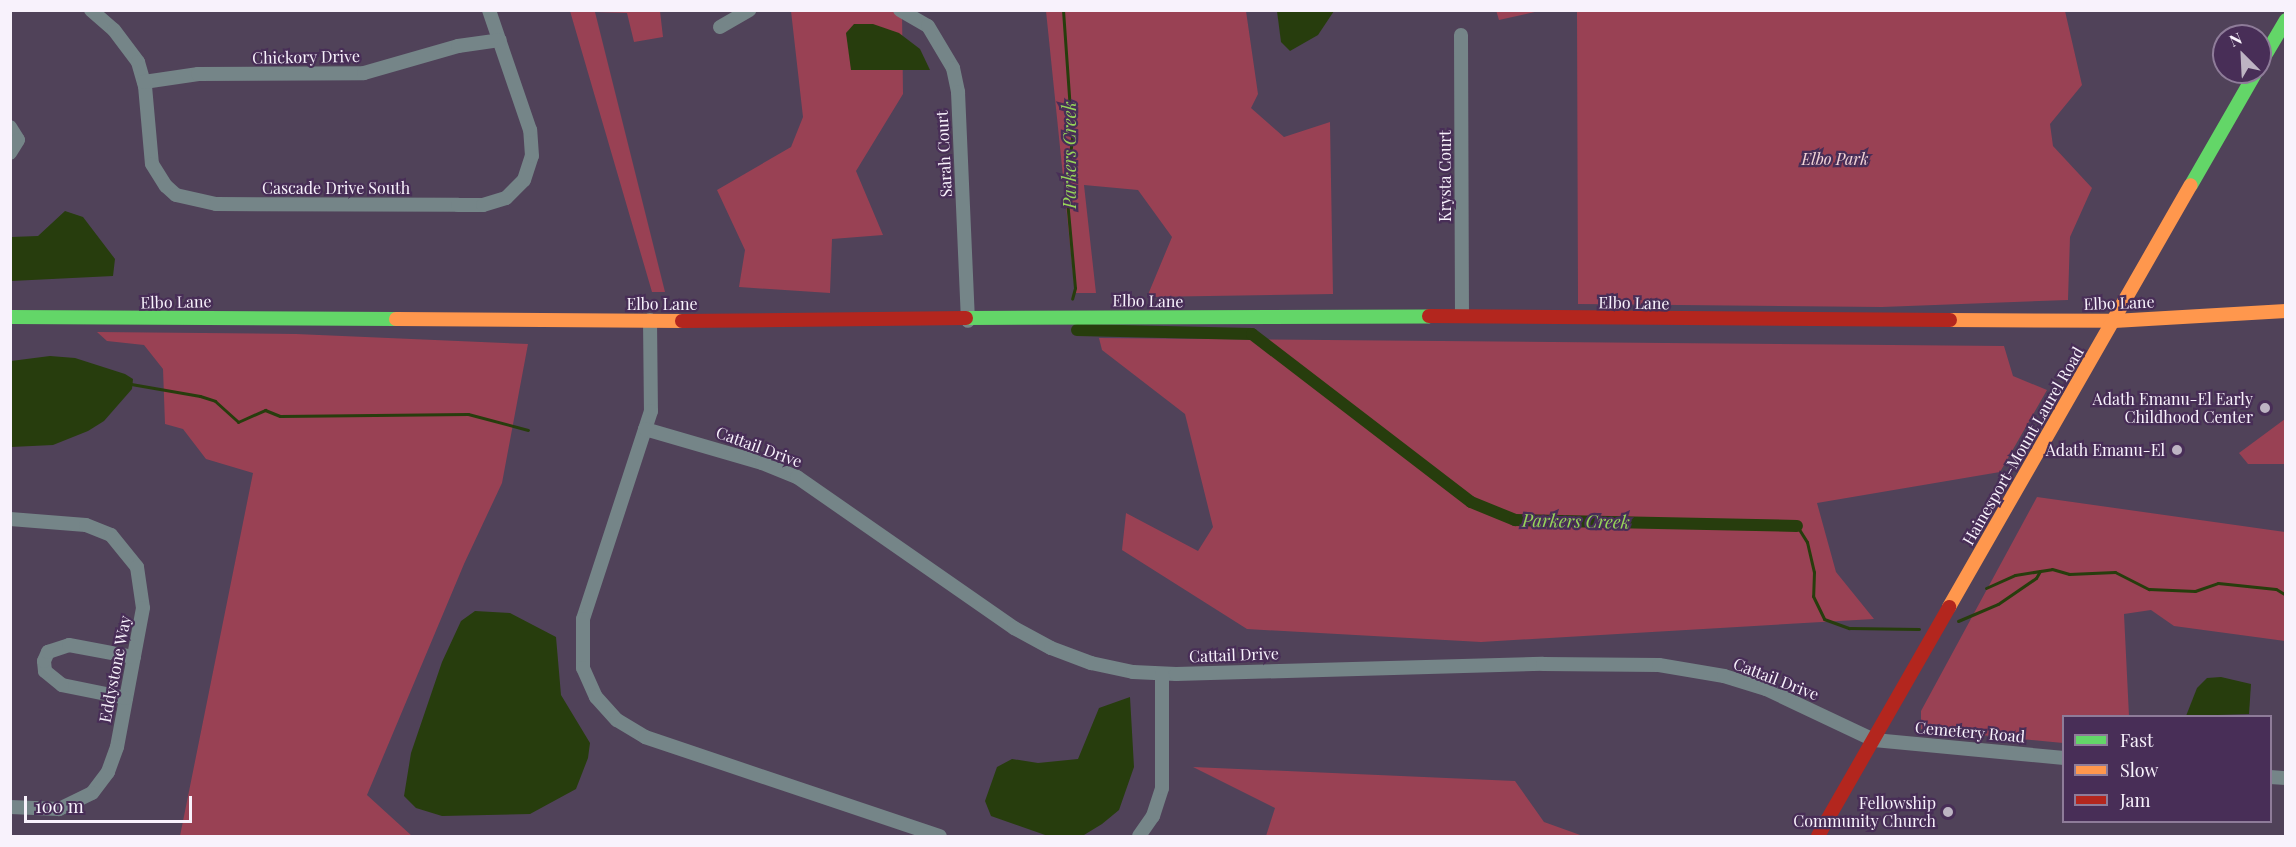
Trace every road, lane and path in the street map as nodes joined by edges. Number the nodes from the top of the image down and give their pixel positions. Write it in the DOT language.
graph roads {
  1 [pos="91,10"];
  2 [pos="489,10"];
  3 [pos="749,10"];
  4 [pos="900,10"];
  5 [pos="2286,20"];
  6 [pos="720,27"];
  7 [pos="1461,35"];
  8 [pos="500,40"];
  9 [pos="2272,44"];
  10 [pos="144,82"];
  11 [pos="2249,84"];
  12 [pos="10,127"];
  13 [pos="10,153"];
  14 [pos="2286,311"];
  15 [pos="1462,316"];
  16 [pos="10,317"];
  17 [pos="650,320"];
  18 [pos="968,321"];
  19 [pos="2114,321"];
  20 [pos="645,429"];
  21 [pos="10,519"];
  22 [pos="134,657"];
  23 [pos="1162,674"];
  24 [pos="126,698"];
  25 [pos="1874,740"];
  26 [pos="2062,758"];
  27 [pos="10,807"];
  28 [pos="940,837"];
  29 [pos="1139,837"];
  30 [pos="1818,837"];
  1 -- 10 [label="street, Cascade Drive South"];
  2 -- 8 [label="street, Cascade Drive South"];
  3 -- 6 [label="street"];
  4 -- 18 [label="street, Sarah Court"];
  5 -- 9 [label="street"];
  7 -- 15 [label="street, Krysta Court"];
  8 -- 10 [label="street, Chickory Drive"];
  8 -- 10 [label="street, Cascade Drive South"];
  11 -- 19 [label="street, Hainesport-Mount Laurel Road"];
  12 -- 13 [label="street"];
  14 -- 19 [label="street, Elbo Lane"];
  15 -- 18 [label="street, Elbo Lane"];
  15 -- 19 [label="street, Elbo Lane"];
  16 -- 17 [label="street, Elbo Lane"];
  17 -- 18 [label="street, Elbo Lane"];
  17 -- 20 [label="street"];
  19 -- 25 [label="street, Hainesport-Mount Laurel Road"];
  20 -- 23 [label="street, Cattail Drive"];
  20 -- 28 [label="street"];
  21 -- 22 [label="street, Eddystone Way"];
  22 -- 24 [label="street, Eddystone Way"];
  22 -- 24 [label="street"];
  23 -- 25 [label="street, Cattail Drive"];
  23 -- 29 [label="street"];
  24 -- 27 [label="street, Eddystone Way"];
  25 -- 26 [label="street, Cemetery Road"];
  25 -- 30 [label="street, Hainesport-Mount Laurel Road"];
}
